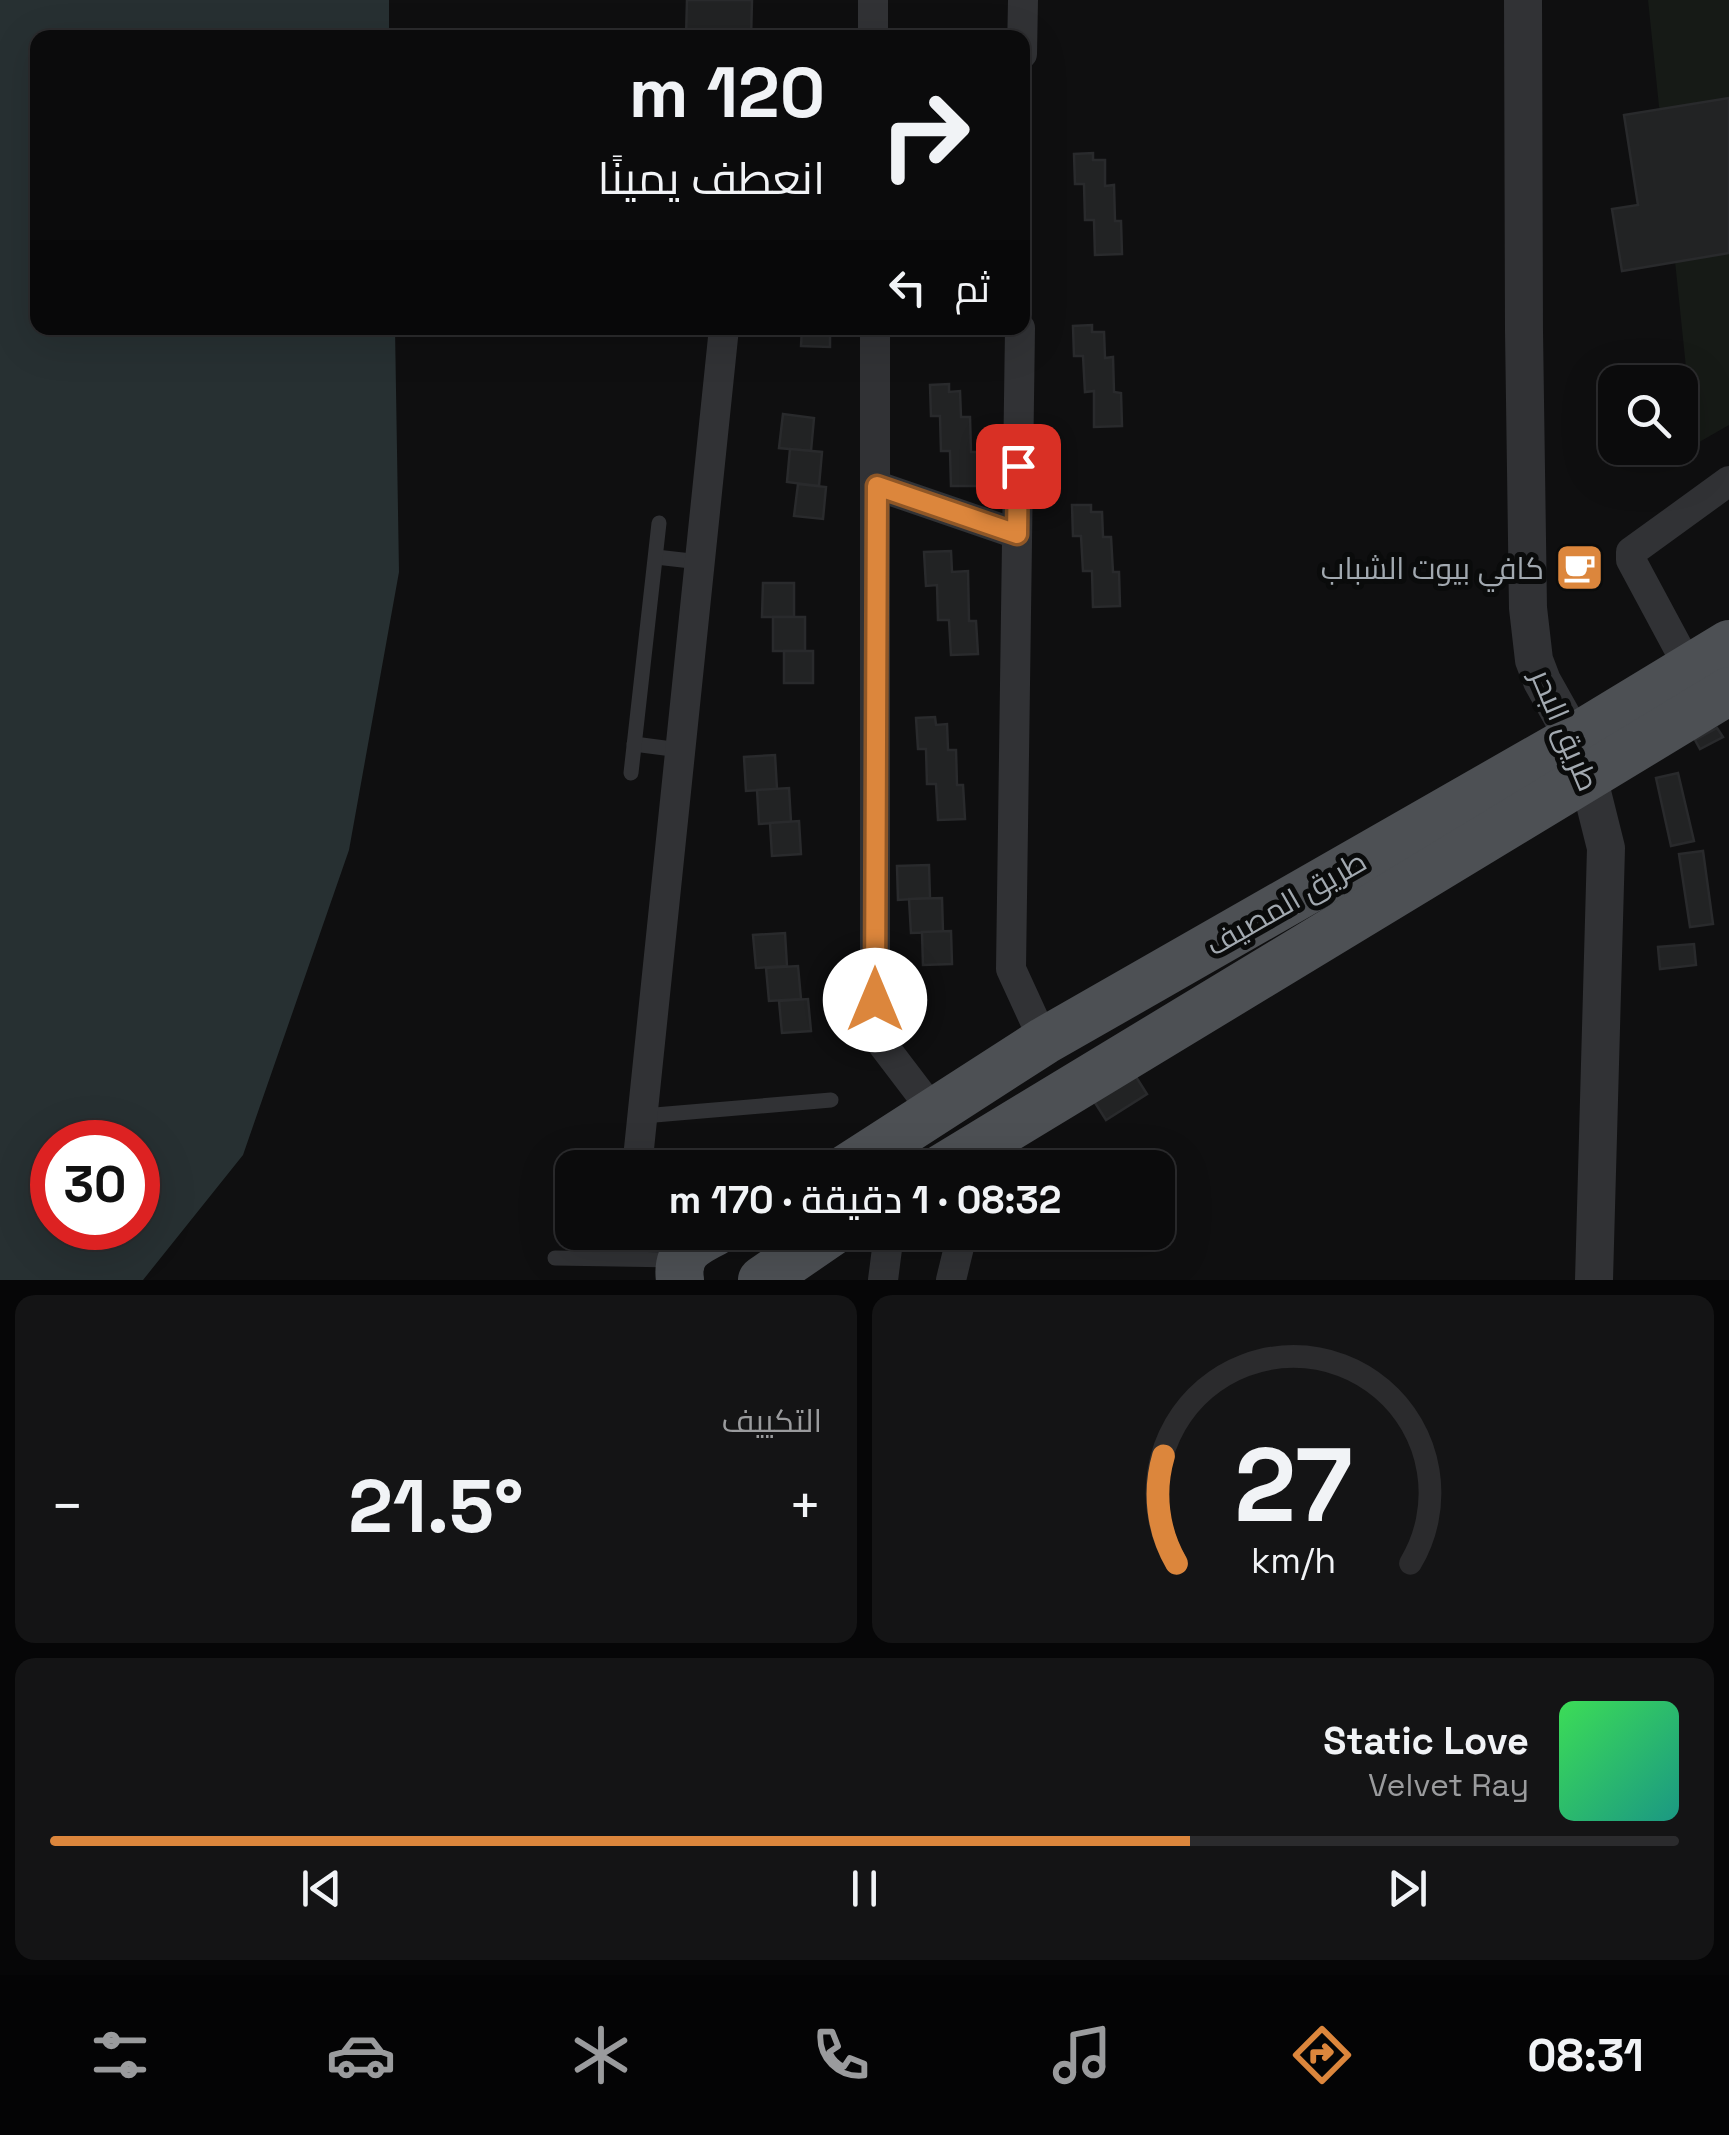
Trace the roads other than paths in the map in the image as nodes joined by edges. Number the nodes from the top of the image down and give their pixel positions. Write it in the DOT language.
graph roads {
  1 [pos="873,0"];
  2 [pos="1023,0"];
  3 [pos="1523,0"];
  4 [pos="873,30"];
  5 [pos="1022,30"];
  6 [pos="723,335"];
  7 [pos="876,335"];
  8 [pos="1020,335"];
  9 [pos="1729,481"];
  10 [pos="877,486"];
  11 [pos="659,523"];
  12 [pos="1017,534"];
  13 [pos="656,557"];
  14 [pos="700,562"];
  15 [pos="1729,644"];
  16 [pos="1709,680"];
  17 [pos="634,744"];
  18 [pos="680,750"];
  19 [pos="1581,757"];
  20 [pos="630,773"];
  21 [pos="1044,1041"];
  22 [pos="830,1100"];
  23 [pos="934,1112"];
  24 [pos="642,1116"];
  25 [pos="639,1150"];
  26 [pos="878,1150"];
  27 [pos="970,1150"];
  28 [pos="806,1250"];
  29 [pos="887,1250"];
  30 [pos="958,1250"];
  31 [pos="684,1251"];
  32 [pos="556,1258"];
  33 [pos="762,1280"];
  34 [pos="883,1280"];
  35 [pos="951,1280"];
  36 [pos="1594,1280"];
  1 -- 4 [label="street"];
  2 -- 5 [label="street"];
  3 -- 19 [label="street, طريق البحر"];
  6 -- 14 [label="street"];
  7 -- 10 [label="street"];
  8 -- 12 [label="street"];
  9 -- 16 [label="street"];
  10 -- 12 [label="street"];
  10 -- 23 [label="street"];
  11 -- 13 [label="lane"];
  12 -- 21 [label="street"];
  13 -- 14 [label="lane"];
  13 -- 17 [label="lane"];
  14 -- 18 [label="street"];
  15 -- 16 [label="main road, طريق المصيف"];
  16 -- 19 [label="main road, طريق المصيف"];
  17 -- 18 [label="lane"];
  17 -- 20 [label="lane"];
  18 -- 24 [label="street"];
  19 -- 21 [label="main road, طريق المصيف"];
  19 -- 27 [label="main road, طريق المصيف"];
  19 -- 36 [label="street, طريق البحر"];
  21 -- 23 [label="main road, طريق المصيف"];
  22 -- 24 [label="lane"];
  23 -- 26 [label="main road, طريق المصيف"];
  24 -- 25 [label="street"];
  28 -- 33 [label="main road"];
  29 -- 34 [label="street"];
  30 -- 35 [label="street"];
  31 -- 32 [label="lane"];
}
